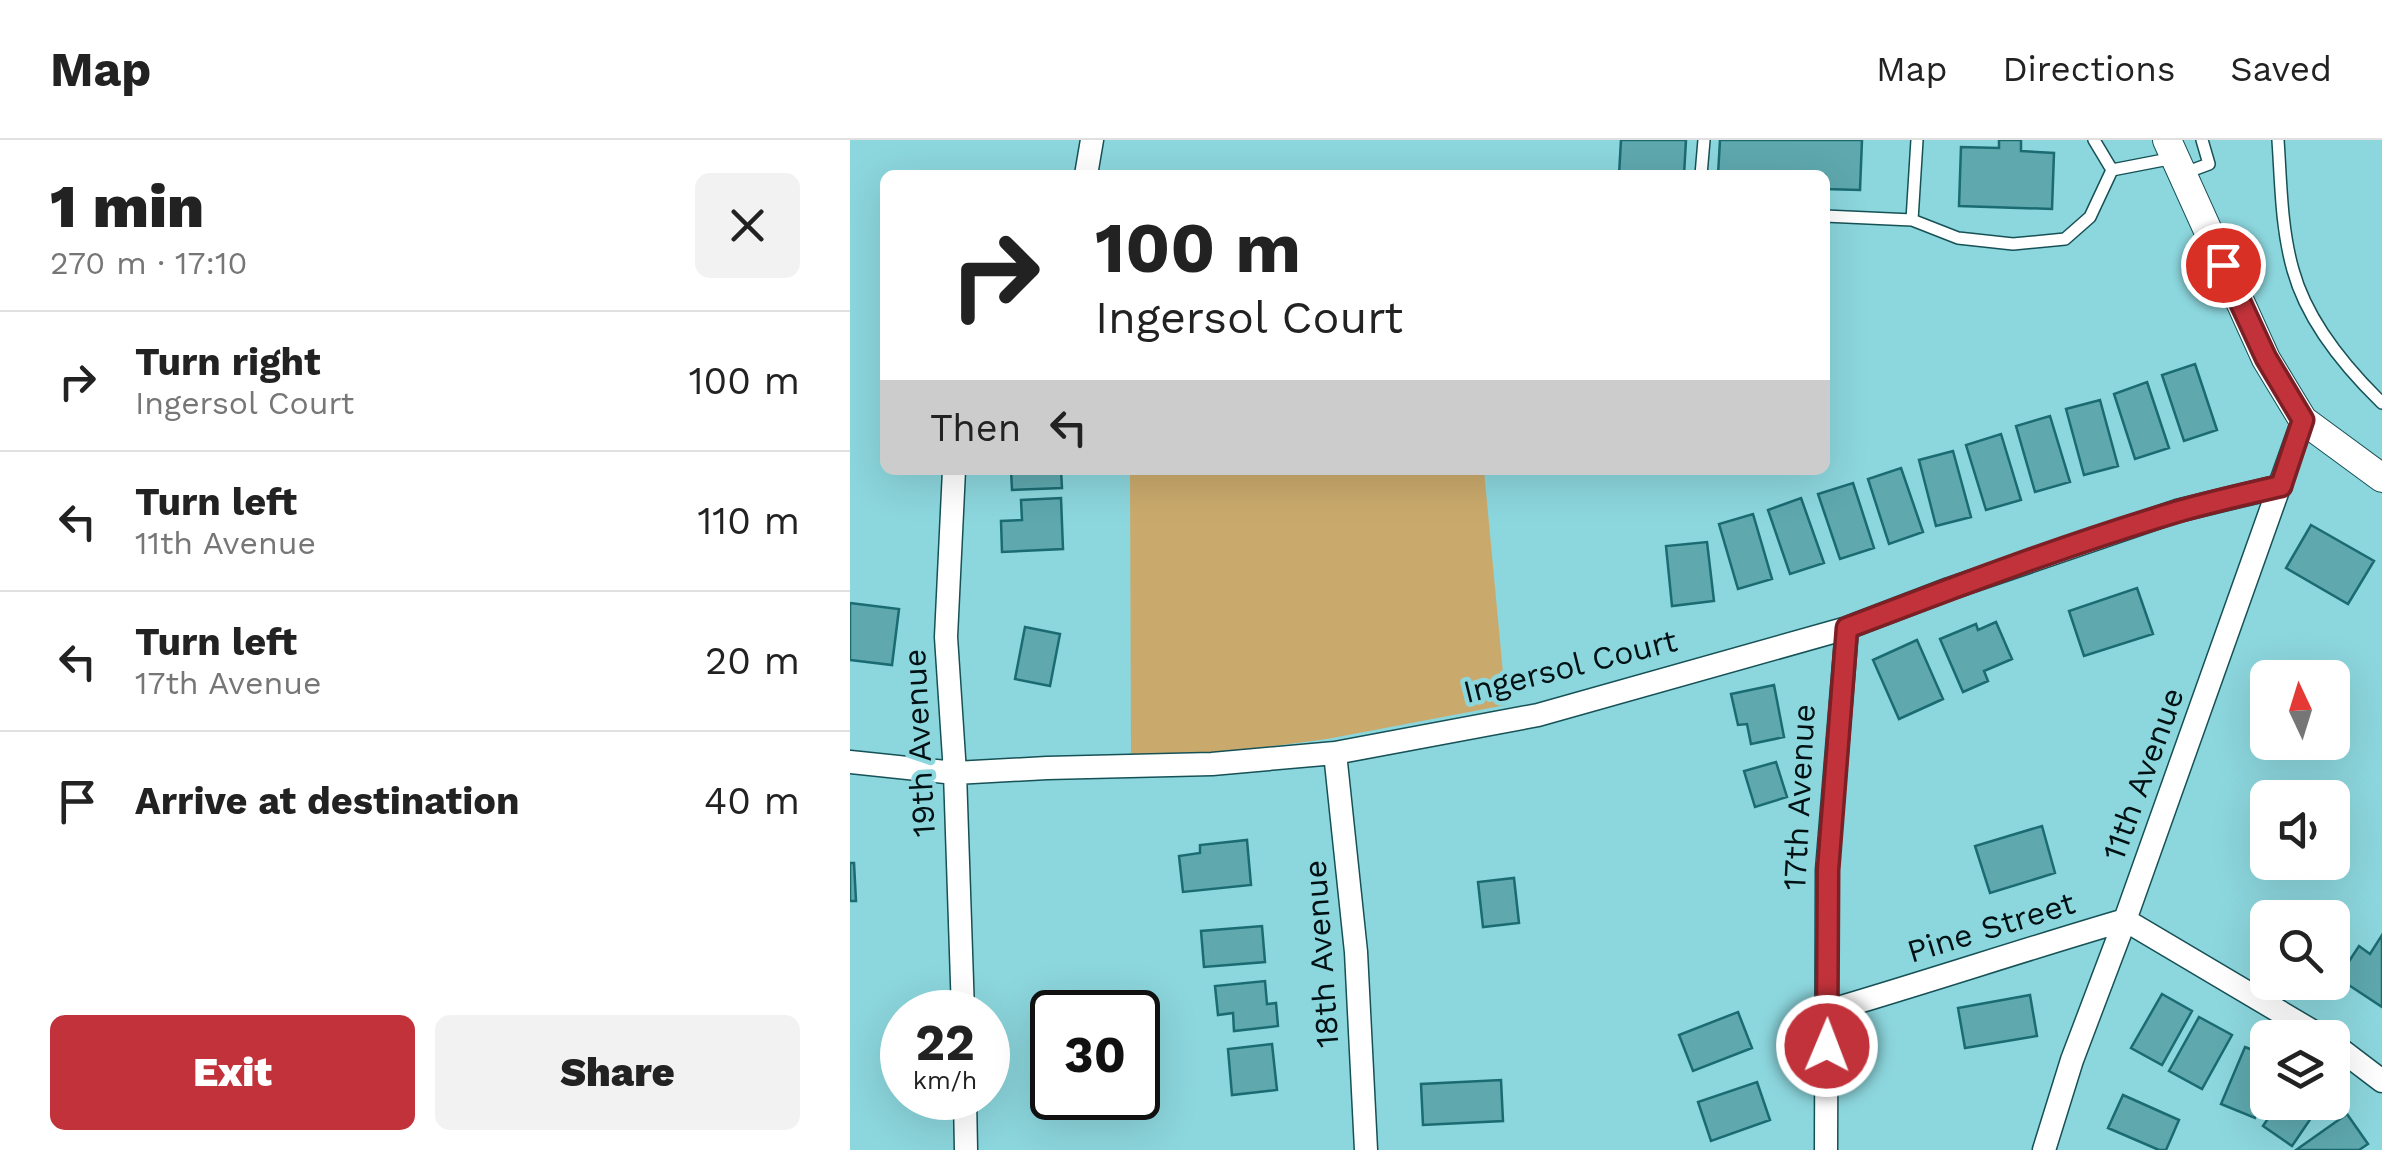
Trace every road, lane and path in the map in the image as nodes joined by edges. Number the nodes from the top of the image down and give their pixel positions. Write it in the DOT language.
graph roads {
  1 [pos="1092,140"];
  2 [pos="1704,140"];
  3 [pos="1916,140"];
  4 [pos="2094,140"];
  5 [pos="2202,140"];
  6 [pos="2278,140"];
  7 [pos="2174,157"];
  8 [pos="1087,170"];
  9 [pos="1701,170"];
  10 [pos="2112,170"];
  11 [pos="1830,216"];
  12 [pos="1912,220"];
  13 [pos="2382,403"];
  14 [pos="2303,420"];
  15 [pos="954,475"];
  16 [pos="2382,478"];
  17 [pos="2281,486"];
  18 [pos="1847,628"];
  19 [pos="1335,753"];
  20 [pos="850,762"];
  21 [pos="955,773"];
  22 [pos="2126,920"];
  23 [pos="962,990"];
  24 [pos="1828,1011"];
  25 [pos="2294,1020"];
  26 [pos="2350,1057"];
  27 [pos="2382,1081"];
  28 [pos="965,1120"];
  29 [pos="966,1150"];
  30 [pos="1366,1150"];
  31 [pos="1826,1150"];
  32 [pos="2044,1150"];
  1 -- 8 [label="street"];
  2 -- 9 [label="lane"];
  3 -- 12 [label="lane"];
  4 -- 10 [label="lane"];
  5 -- 7 [label="lane"];
  6 -- 13 [label="lane"];
  7 -- 10 [label="lane"];
  7 -- 14 [label="street"];
  10 -- 12 [label="lane"];
  11 -- 12 [label="lane"];
  14 -- 16 [label="street"];
  14 -- 17 [label="street, 11th Avenue"];
  15 -- 21 [label="street, 19th Avenue"];
  17 -- 18 [label="street, Ingersol Court"];
  17 -- 22 [label="street, 11th Avenue"];
  18 -- 19 [label="street, Ingersol Court"];
  18 -- 24 [label="street, 17th Avenue"];
  19 -- 21 [label="street, Ingersol Court"];
  19 -- 30 [label="street, 18th Avenue"];
  20 -- 21 [label="street, Ingersol Court"];
  21 -- 23 [label="street, 19th Avenue"];
  22 -- 24 [label="street, Pine Street"];
  22 -- 25 [label="street, Pine Street"];
  22 -- 32 [label="street, 11th Avenue"];
  24 -- 31 [label="street, 17th Avenue"];
  26 -- 27 [label="street"];
  28 -- 29 [label="street"];
}
